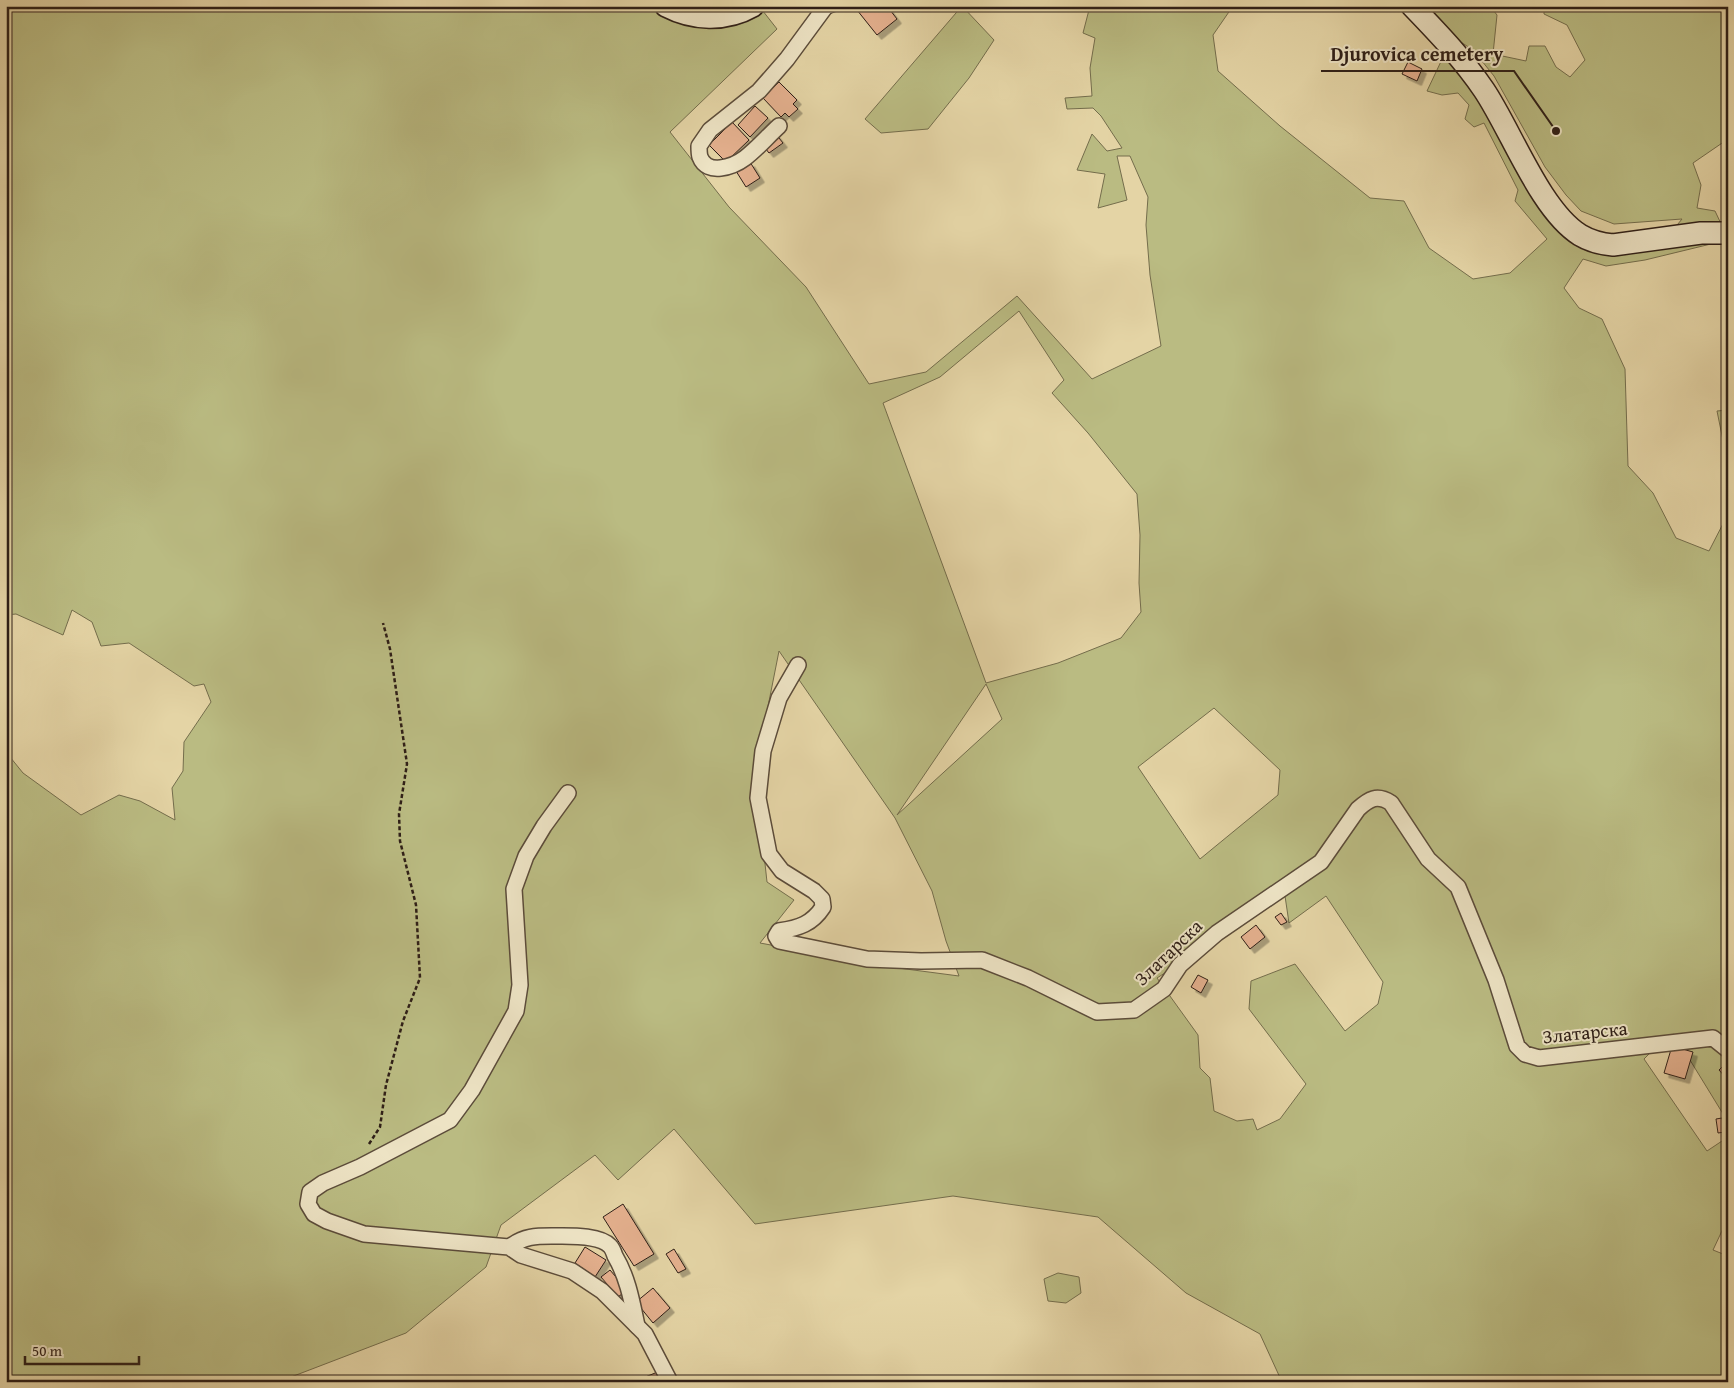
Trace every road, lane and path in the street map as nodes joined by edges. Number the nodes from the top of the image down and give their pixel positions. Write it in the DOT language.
graph roads {
  1 [pos="666,6"];
  2 [pos="753,6"];
  3 [pos="838,6"];
  4 [pos="1412,6"];
  5 [pos="824,9"];
  6 [pos="779,126"];
  7 [pos="1728,233"];
  8 [pos="383,623"];
  9 [pos="798,665"];
  10 [pos="568,793"];
  11 [pos="1728,1050"];
  12 [pos="351,1171"];
  13 [pos="510,1247"];
  14 [pos="637,1326"];
  15 [pos="670,1382"];
  1 -- 2 [label="street"];
  3 -- 5 [label="lane"];
  4 -- 7 [label="street"];
  5 -- 6 [label="street"];
  8 -- 12 [label="path"];
  9 -- 11 [label="street, Златарска"];
  10 -- 12 [label="street"];
  12 -- 13 [label="street"];
  13 -- 14 [label="street"];
  13 -- 14 [label="street"];
  14 -- 15 [label="street"];
}
